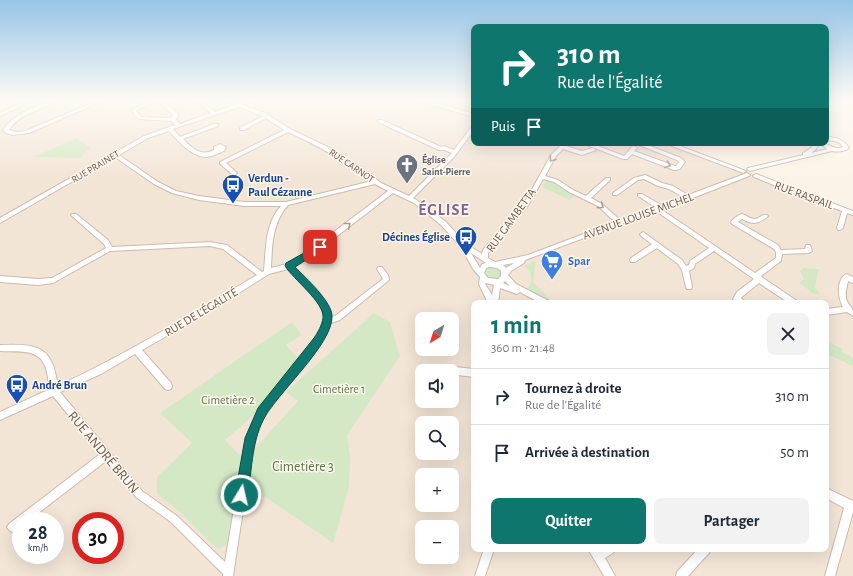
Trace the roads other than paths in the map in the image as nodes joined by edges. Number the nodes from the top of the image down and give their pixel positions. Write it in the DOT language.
graph roads {
  1 [pos="8,127"];
  2 [pos="39,127"];
  3 [pos="176,127"];
  4 [pos="211,127"];
  5 [pos="246,127"];
  6 [pos="283,127"];
  7 [pos="394,127"];
  8 [pos="170,129"];
  9 [pos="242,129"];
  10 [pos="288,130"];
  11 [pos="471,131"];
  12 [pos="179,139"];
  13 [pos="829,141"];
  14 [pos="829,144"];
  15 [pos="564,146"];
  16 [pos="567,146"];
  17 [pos="593,146"];
  18 [pos="636,146"];
  19 [pos="643,146"];
  20 [pos="675,146"];
  21 [pos="814,146"];
  22 [pos="820,146"];
  23 [pos="845,146"];
  24 [pos="853,146"];
  25 [pos="832,149"];
  26 [pos="593,150"];
  27 [pos="217,151"];
  28 [pos="454,152"];
  29 [pos="632,152"];
  30 [pos="115,154"];
  31 [pos="798,158"];
  32 [pos="790,160"];
  33 [pos="765,167"];
  34 [pos="747,172"];
  35 [pos="234,173"];
  36 [pos="757,175"];
  37 [pos="542,176"];
  38 [pos="608,179"];
  39 [pos="375,182"];
  40 [pos="392,191"];
  41 [pos="615,194"];
  42 [pos="640,195"];
  43 [pos="410,198"];
  44 [pos="587,198"];
  45 [pos="689,198"];
  46 [pos="286,204"];
  47 [pos="659,208"];
  48 [pos="845,210"];
  49 [pos="853,212"];
  50 [pos="74,214"];
  51 [pos="764,216"];
  52 [pos="0,220"];
  53 [pos="619,223"];
  54 [pos="840,228"];
  55 [pos="643,234"];
  56 [pos="463,245"];
  57 [pos="656,245"];
  58 [pos="808,247"];
  59 [pos="714,248"];
  60 [pos="110,249"];
  61 [pos="780,252"];
  62 [pos="529,257"];
  63 [pos="485,259"];
  64 [pos="633,260"];
  65 [pos="680,262"];
  66 [pos="692,263"];
  67 [pos="495,264"];
  68 [pos="289,266"];
  69 [pos="380,269"];
  70 [pos="685,270"];
  71 [pos="264,274"];
  72 [pos="505,275"];
  73 [pos="482,276"];
  74 [pos="758,277"];
  75 [pos="853,280"];
  76 [pos="2,281"];
  77 [pos="497,282"];
  78 [pos="689,287"];
  79 [pos="510,289"];
  80 [pos="528,294"];
  81 [pos="492,300"];
  82 [pos="494,300"];
  83 [pos="496,300"];
  84 [pos="540,300"];
  85 [pos="739,300"];
  86 [pos="790,300"];
  87 [pos="851,311"];
  88 [pos="829,312"];
  89 [pos="327,321"];
  90 [pos="0,348"];
  91 [pos="137,350"];
  92 [pos="459,371"];
  93 [pos="471,373"];
  94 [pos="168,386"];
  95 [pos="54,392"];
  96 [pos="0,416"];
  97 [pos="106,455"];
  98 [pos="829,495"];
  99 [pos="851,506"];
  100 [pos="33,512"];
  101 [pos="488,552"];
  102 [pos="702,552"];
  103 [pos="596,553"];
  104 [pos="228,574"];
  105 [pos="480,576"];
  106 [pos="610,576"];
  107 [pos="681,576"];
  108 [pos="830,576"];
  1 -- 2 [label="street"];
  3 -- 8 [label="street, RUE PRAINET"];
  4 -- 12 [label="street"];
  5 -- 9 [label="street"];
  6 -- 10 [label="street, RUE CARNOT"];
  7 -- 28 [label="street"];
  8 -- 12 [label="street"];
  8 -- 30 [label="street, RUE PRAINET"];
  10 -- 35 [label="street"];
  10 -- 39 [label="street, RUE CARNOT"];
  11 -- 28 [label="street"];
  12 -- 27 [label="street"];
  13 -- 23 [label="street"];
  14 -- 25 [label="street"];
  15 -- 37 [label="street, RUE GAMBETTA, one-way"];
  16 -- 26 [label="street"];
  17 -- 29 [label="street"];
  18 -- 29 [label="street"];
  29 -- 19 [label="street, one-way"];
  20 -- 34 [label="street"];
  21 -- 32 [label="street"];
  22 -- 31 [label="street"];
  23 -- 24 [label="street"];
  23 -- 25 [label="street"];
  25 -- 31 [label="street"];
  28 -- 43 [label="street"];
  30 -- 46 [label="street"];
  30 -- 52 [label="street, RUE PRAINET"];
  31 -- 32 [label="street"];
  32 -- 33 [label="street"];
  33 -- 34 [label="street"];
  33 -- 36 [label="street"];
  34 -- 36 [label="street"];
  34 -- 45 [label="street, AVENUE LOUISE MICHEL"];
  36 -- 48 [label="street, RUE RASPAIL"];
  37 -- 44 [label="street"];
  37 -- 63 [label="street, RUE GAMBETTA"];
  38 -- 44 [label="street"];
  39 -- 40 [label="street, RUE CARNOT"];
  39 -- 46 [label="street"];
  40 -- 43 [label="street, RUE CARNOT"];
  68 -- 40 [label="street, RUE DE L'ÉGALITÉ, one-way"];
  41 -- 45 [label="street"];
  42 -- 47 [label="street"];
  43 -- 56 [label="street, RUE CARNOT"];
  44 -- 53 [label="street, one-way"];
  45 -- 47 [label="street, AVENUE LOUISE MICHEL"];
  46 -- 71 [label="street"];
  47 -- 53 [label="street, AVENUE LOUISE MICHEL"];
  47 -- 59 [label="street"];
  48 -- 49 [label="street, RUE RASPAIL"];
  48 -- 54 [label="street"];
  50 -- 60 [label="street"];
  51 -- 61 [label="street"];
  53 -- 62 [label="street, AVENUE LOUISE MICHEL"];
  55 -- 57 [label="street"];
  56 -- 63 [label="street"];
  56 -- 73 [label="street"];
  57 -- 64 [label="street"];
  57 -- 65 [label="street"];
  58 -- 61 [label="street"];
  59 -- 66 [label="street"];
  59 -- 74 [label="street"];
  60 -- 71 [label="street"];
  60 -- 76 [label="street"];
  61 -- 74 [label="street"];
  62 -- 67 [label="street, AVENUE LOUISE MICHEL"];
  62 -- 72 [label="street, AVENUE LOUISE MICHEL"];
  63 -- 67 [label="street"];
  65 -- 66 [label="street"];
  65 -- 70 [label="street"];
  66 -- 70 [label="street"];
  67 -- 72 [label="street"];
  67 -- 73 [label="street"];
  68 -- 71 [label="street, RUE DE L'ÉGALITÉ"];
  68 -- 89 [label="street"];
  69 -- 89 [label="street"];
  70 -- 78 [label="street"];
  71 -- 91 [label="street, RUE DE L'ÉGALITÉ"];
  72 -- 77 [label="street"];
  72 -- 80 [label="street"];
  73 -- 77 [label="street"];
  73 -- 81 [label="street"];
  74 -- 85 [label="street"];
  74 -- 86 [label="street"];
  75 -- 87 [label="street"];
  77 -- 79 [label="street"];
  77 -- 82 [label="street"];
  79 -- 80 [label="street"];
  79 -- 83 [label="street"];
  80 -- 84 [label="street"];
  87 -- 88 [label="street"];
  89 -- 104 [label="street"];
  90 -- 95 [label="street"];
  91 -- 94 [label="street"];
  91 -- 95 [label="street, RUE DE L'ÉGALITÉ"];
  92 -- 93 [label="street"];
  95 -- 96 [label="street, RUE DE L'ÉGALITÉ"];
  95 -- 97 [label="street, RUE ANDRÉ BRUN"];
  97 -- 100 [label="street"];
  97 -- 104 [label="street, RUE ANDRÉ BRUN"];
  98 -- 99 [label="street"];
  99 -- 108 [label="street"];
  101 -- 105 [label="street"];
  102 -- 107 [label="street"];
  103 -- 106 [label="street"];
}
